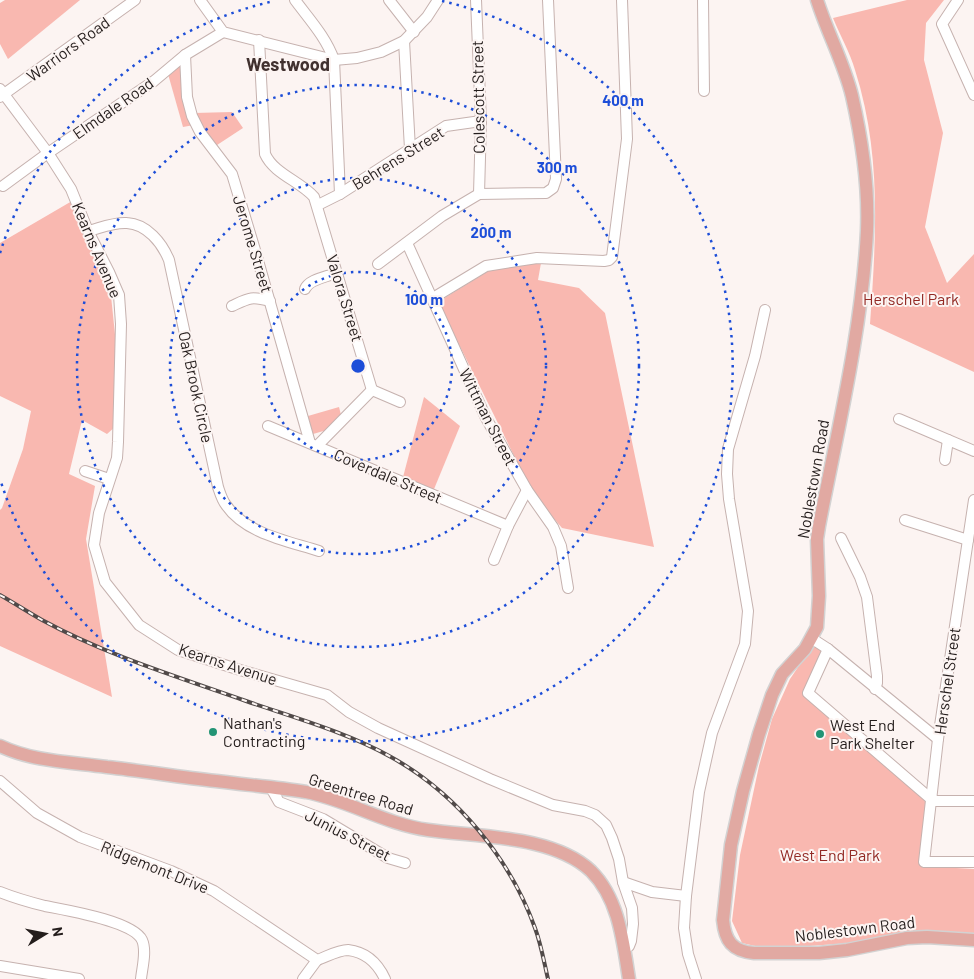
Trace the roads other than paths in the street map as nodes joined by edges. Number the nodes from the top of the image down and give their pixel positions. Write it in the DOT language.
graph roads {
  1 [pos="135,0"];
  2 [pos="200,0"];
  3 [pos="295,0"];
  4 [pos="389,0"];
  5 [pos="438,0"];
  6 [pos="476,0"];
  7 [pos="548,0"];
  8 [pos="622,0"];
  9 [pos="703,0"];
  10 [pos="817,0"];
  11 [pos="958,0"];
  12 [pos="223,32"];
  13 [pos="414,32"];
  14 [pos="259,40"];
  15 [pos="404,41"];
  16 [pos="186,54"];
  17 [pos="334,60"];
  18 [pos="704,91"];
  19 [pos="1,94"];
  20 [pos="974,95"];
  21 [pos="481,121"];
  22 [pos="410,149"];
  23 [pos="48,153"];
  24 [pos="3,186"];
  25 [pos="340,194"];
  26 [pos="479,194"];
  27 [pos="318,205"];
  28 [pos="88,231"];
  29 [pos="407,243"];
  30 [pos="378,264"];
  31 [pos="336,272"];
  32 [pos="305,289"];
  33 [pos="433,298"];
  34 [pos="270,301"];
  35 [pos="232,306"];
  36 [pos="766,310"];
  37 [pos="372,390"];
  38 [pos="400,402"];
  39 [pos="899,419"];
  40 [pos="268,426"];
  41 [pos="948,440"];
  42 [pos="313,444"];
  43 [pos="974,451"];
  44 [pos="944,460"];
  45 [pos="85,471"];
  46 [pos="109,479"];
  47 [pos="527,490"];
  48 [pos="974,500"];
  49 [pos="905,520"];
  50 [pos="508,526"];
  51 [pos="841,538"];
  52 [pos="970,542"];
  53 [pos="319,551"];
  54 [pos="494,560"];
  55 [pos="568,588"];
  56 [pos="812,638"];
  57 [pos="828,649"];
  58 [pos="875,689"];
  59 [pos="938,739"];
  60 [pos="0,746"];
  61 [pos="0,780"];
  62 [pos="271,788"];
  63 [pos="931,799"];
  64 [pos="974,801"];
  65 [pos="974,862"];
  66 [pos="404,863"];
  67 [pos="622,882"];
  68 [pos="0,892"];
  69 [pos="686,896"];
  70 [pos="974,940"];
  71 [pos="624,949"];
  72 [pos="317,960"];
  73 [pos="0,966"];
  74 [pos="14,974"];
  75 [pos="67,978"];
  76 [pos="79,979"];
  77 [pos="141,979"];
  78 [pos="303,979"];
  79 [pos="385,979"];
  80 [pos="629,979"];
  81 [pos="696,979"];
  1 -- 19 [label="street, Warriors Road"];
  2 -- 12 [label="street"];
  3 -- 17 [label="street"];
  4 -- 13 [label="street"];
  5 -- 13 [label="street"];
  6 -- 21 [label="street, Colescott Street"];
  7 -- 26 [label="street"];
  8 -- 33 [label="street"];
  9 -- 18 [label="street"];
  10 -- 56 [label="main road, Noblestown Road"];
  11 -- 20 [label="street"];
  12 -- 14 [label="street"];
  12 -- 16 [label="street, Elmdale Road"];
  13 -- 15 [label="street"];
  14 -- 17 [label="street"];
  14 -- 27 [label="street"];
  15 -- 17 [label="street"];
  15 -- 22 [label="street"];
  16 -- 23 [label="street, Elmdale Road"];
  16 -- 34 [label="street, Jerome Street"];
  17 -- 25 [label="street"];
  19 -- 23 [label="street, Kearns Avenue"];
  21 -- 22 [label="street, Behrens Street"];
  21 -- 26 [label="street, Colescott Street"];
  22 -- 25 [label="street, Behrens Street"];
  23 -- 24 [label="street, Elmdale Road"];
  23 -- 28 [label="street, Kearns Avenue"];
  25 -- 27 [label="street, Behrens Street"];
  26 -- 29 [label="street"];
  27 -- 31 [label="street, Valora Street"];
  28 -- 46 [label="street, Kearns Avenue"];
  28 -- 53 [label="street, Oak Brook Circle"];
  29 -- 30 [label="street"];
  29 -- 33 [label="street, Wittman Street"];
  31 -- 32 [label="street"];
  31 -- 37 [label="street, Valora Street"];
  33 -- 47 [label="street, Wittman Street"];
  34 -- 35 [label="street"];
  34 -- 42 [label="street, Jerome Street"];
  36 -- 69 [label="street"];
  37 -- 38 [label="street"];
  37 -- 42 [label="street"];
  39 -- 41 [label="street"];
  40 -- 42 [label="street, Coverdale Street"];
  41 -- 43 [label="street"];
  41 -- 44 [label="street"];
  42 -- 50 [label="street, Coverdale Street"];
  45 -- 46 [label="street"];
  46 -- 67 [label="street, Kearns Avenue"];
  47 -- 50 [label="street"];
  47 -- 55 [label="street, Wittman Street"];
  48 -- 52 [label="street, Herschel Street"];
  49 -- 52 [label="street"];
  50 -- 54 [label="street"];
  51 -- 58 [label="street"];
  52 -- 59 [label="street, Herschel Street"];
  56 -- 57 [label="street"];
  56 -- 70 [label="main road, Noblestown Road"];
  57 -- 58 [label="street"];
  57 -- 63 [label="street"];
  58 -- 59 [label="street"];
  59 -- 63 [label="street, Herschel Street"];
  60 -- 62 [label="main road, Greentree Road"];
  61 -- 72 [label="street, Ridgemont Drive"];
  62 -- 66 [label="street, Junius Street"];
  62 -- 71 [label="main road, Greentree Road"];
  63 -- 64 [label="street"];
  63 -- 65 [label="street, Herschel Street"];
  67 -- 69 [label="street"];
  67 -- 71 [label="street, Kearns Avenue"];
  68 -- 77 [label="street"];
  69 -- 81 [label="street"];
  71 -- 80 [label="main road, Greentree Road"];
  72 -- 78 [label="street"];
  72 -- 79 [label="street"];
  73 -- 74 [label="street"];
  74 -- 75 [label="street"];
  75 -- 76 [label="street"];
}
